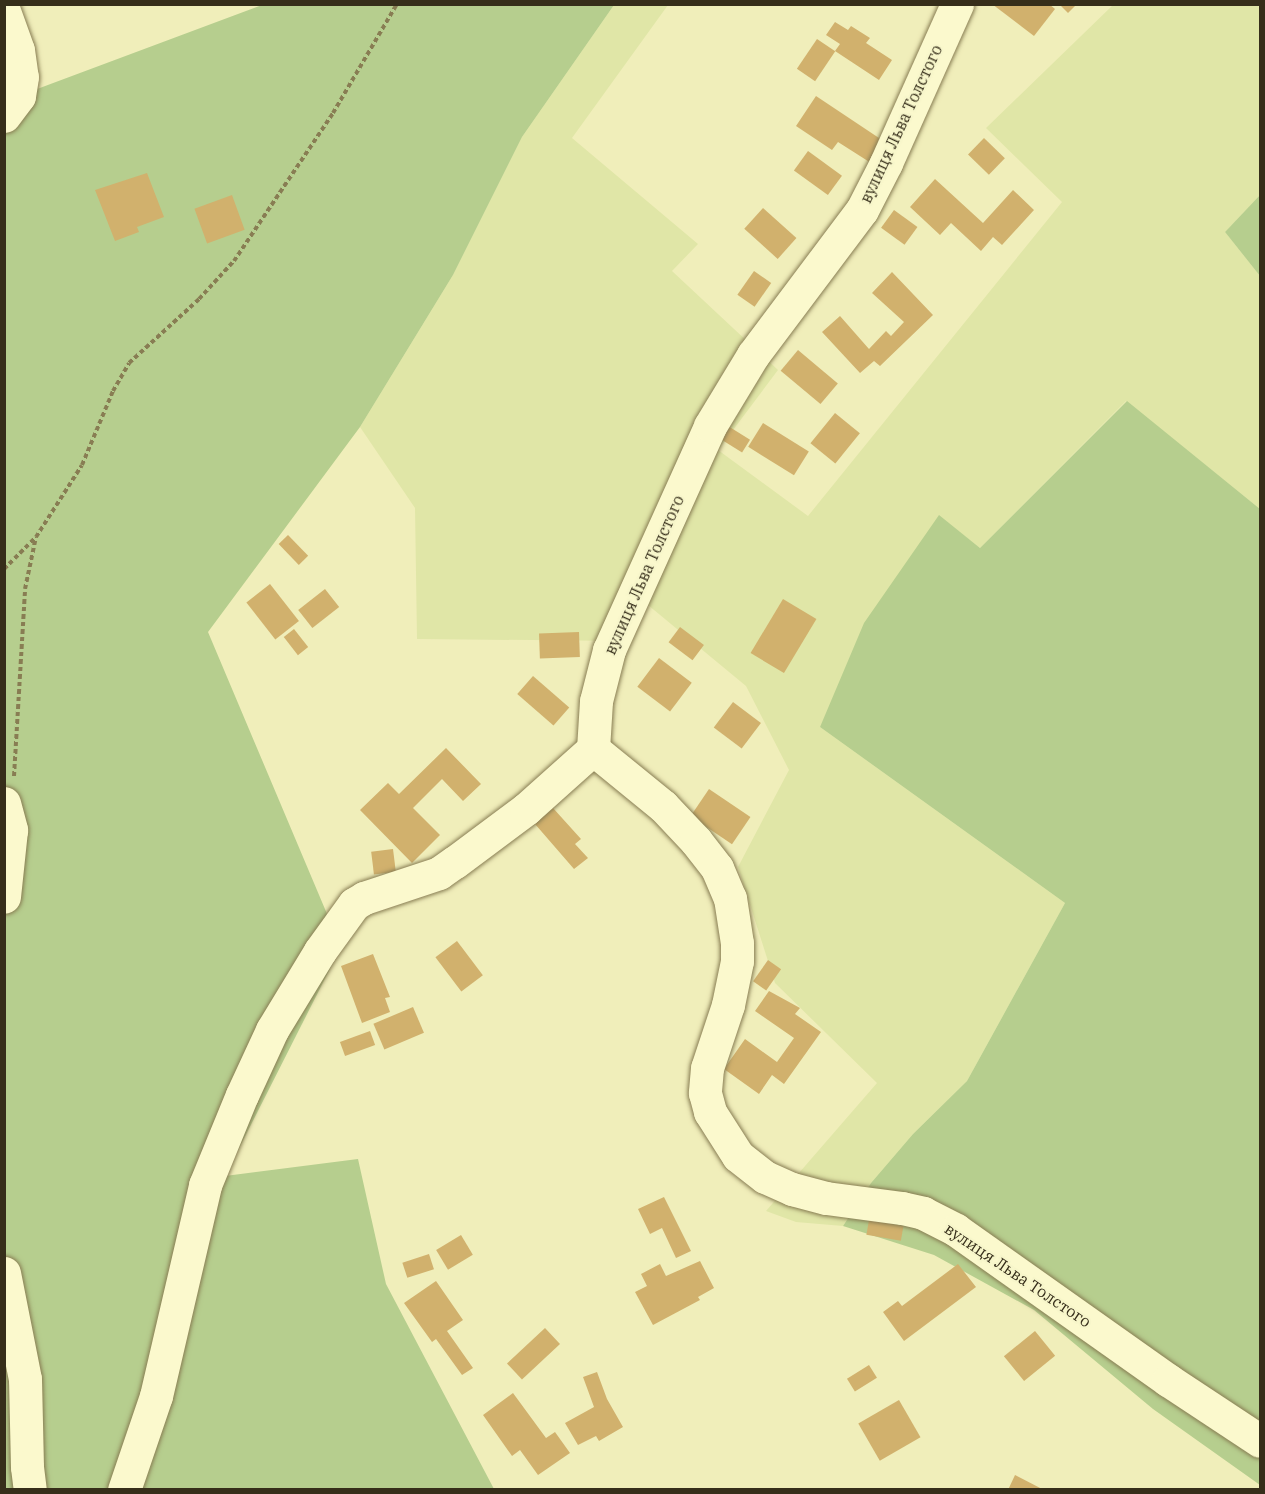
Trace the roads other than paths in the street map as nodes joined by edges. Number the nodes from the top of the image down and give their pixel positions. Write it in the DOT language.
graph roads {
  1 [pos="957,4"];
  2 [pos="4,11"];
  3 [pos="4,116"];
  4 [pos="593,749"];
  5 [pos="7,807"];
  6 [pos="4,897"];
  7 [pos="4,1273"];
  8 [pos="1260,1441"];
  9 [pos="30,1490"];
  10 [pos="124,1490"];
  1 -- 4 [label="street, вулиця Льва Толстого"];
  2 -- 3 [label="street"];
  4 -- 8 [label="street, вулиця Льва Толстого"];
  4 -- 10 [label="street"];
  5 -- 6 [label="street"];
  7 -- 9 [label="street"];
}
